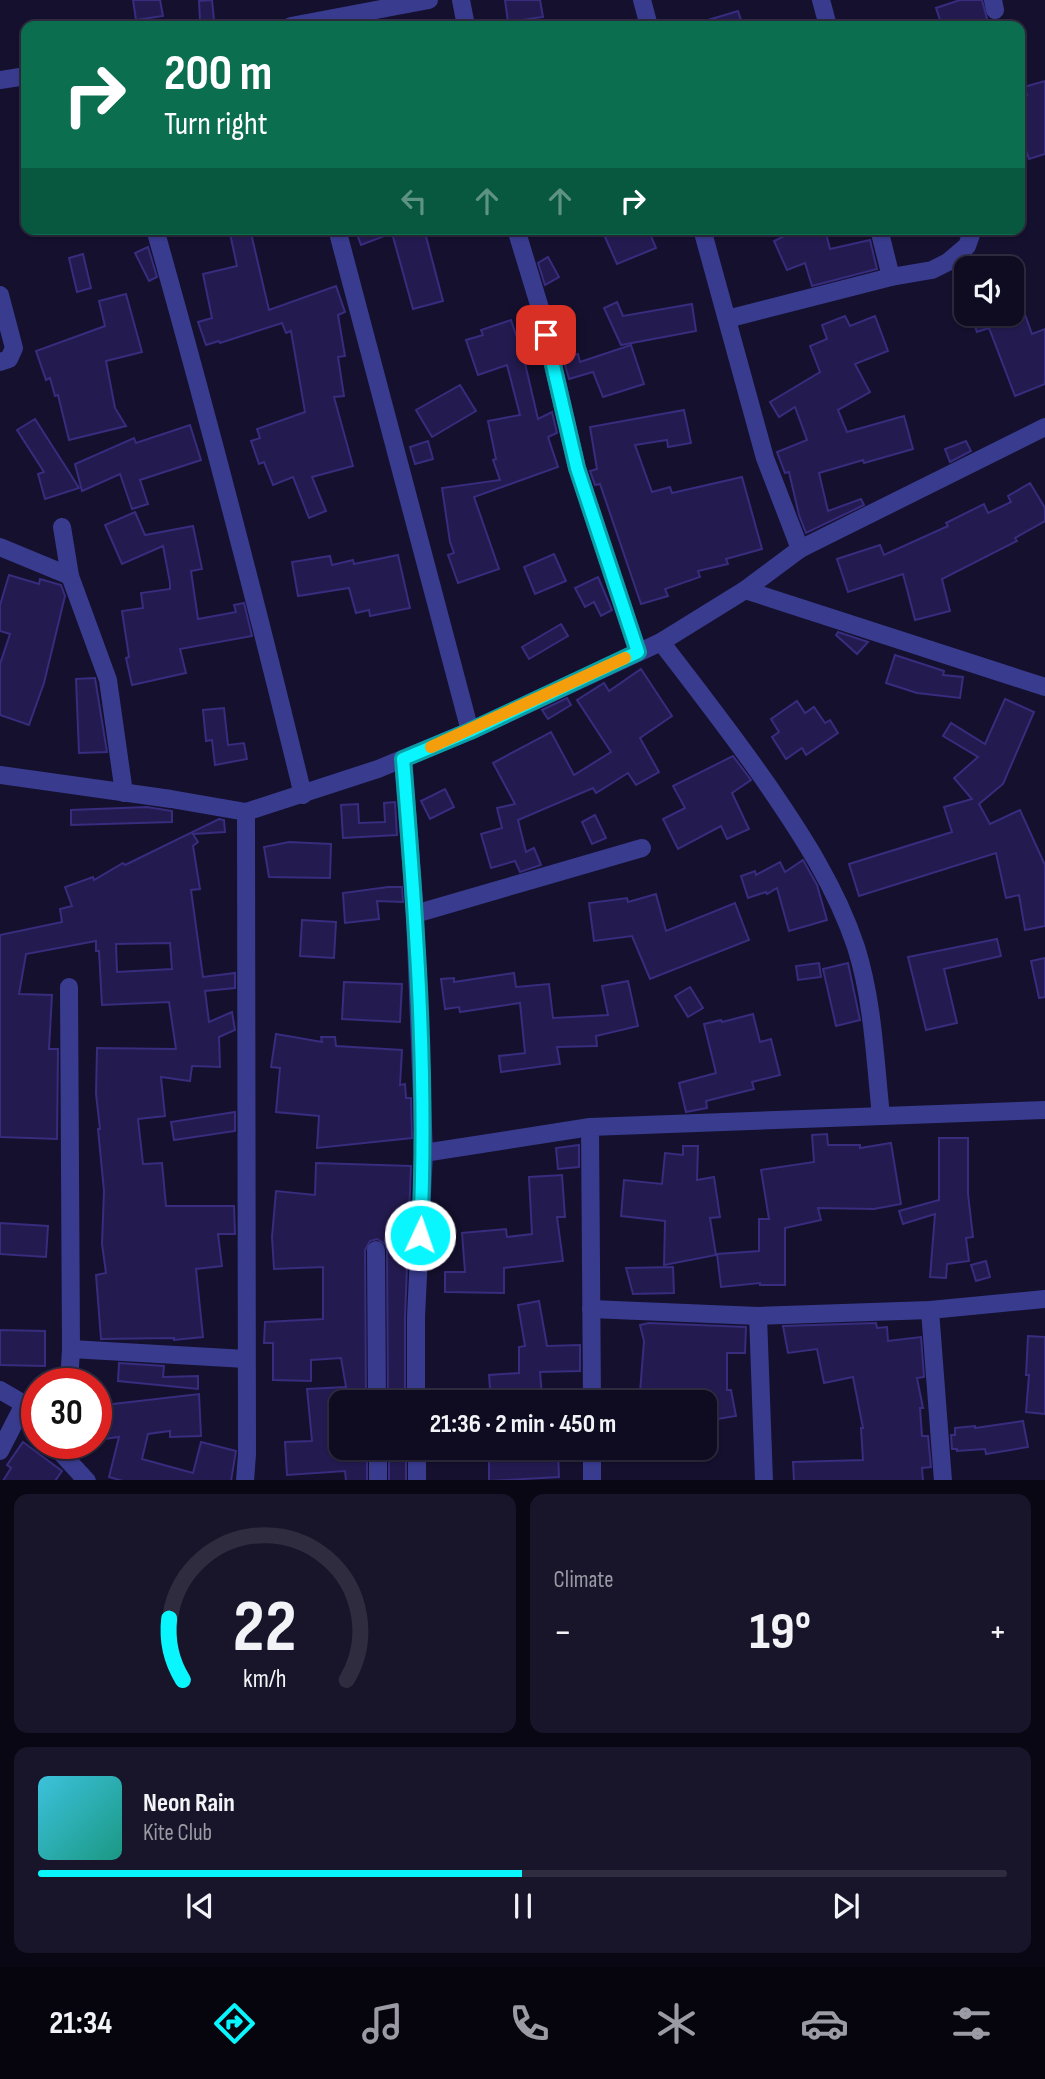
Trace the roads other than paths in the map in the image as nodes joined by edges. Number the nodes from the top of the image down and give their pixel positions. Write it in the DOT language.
graph roads {
  1 [pos="429,0"];
  2 [pos="461,0"];
  3 [pos="642,0"];
  4 [pos="821,0"];
  5 [pos="318,21"];
  6 [pos="465,21"];
  7 [pos="648,21"];
  8 [pos="827,21"];
  9 [pos="21,77"];
  10 [pos="0,80"];
  11 [pos="157,235"];
  12 [pos="339,235"];
  13 [pos="518,235"];
  14 [pos="704,235"];
  15 [pos="880,235"];
  16 [pos="971,235"];
  17 [pos="891,277"];
  18 [pos="0,295"];
  19 [pos="727,318"];
  20 [pos="0,362"];
  21 [pos="1045,427"];
  22 [pos="62,527"];
  23 [pos="0,547"];
  24 [pos="800,549"];
  25 [pos="70,576"];
  26 [pos="745,590"];
  27 [pos="662,642"];
  28 [pos="638,652"];
  29 [pos="1045,687"];
  30 [pos="470,731"];
  31 [pos="403,759"];
  32 [pos="0,775"];
  33 [pos="124,793"];
  34 [pos="303,795"];
  35 [pos="246,813"];
  36 [pos="642,848"];
  37 [pos="415,914"];
  38 [pos="69,987"];
  39 [pos="1045,1110"];
  40 [pos="881,1116"];
  41 [pos="590,1128"];
  42 [pos="424,1153"];
  43 [pos="376,1250"];
  44 [pos="1045,1299"];
  45 [pos="591,1309"];
  46 [pos="930,1310"];
  47 [pos="758,1316"];
  48 [pos="71,1349"];
  49 [pos="246,1359"];
  50 [pos="70,1368"];
  51 [pos="0,1390"];
  52 [pos="377,1390"];
  53 [pos="416,1390"];
  54 [pos="592,1390"];
  55 [pos="21,1402"];
  56 [pos="21,1410"];
  57 [pos="0,1451"];
  58 [pos="69,1459"];
  59 [pos="378,1460"];
  60 [pos="416,1460"];
  61 [pos="592,1460"];
  62 [pos="87,1480"];
  63 [pos="245,1480"];
  64 [pos="378,1480"];
  65 [pos="417,1480"];
  66 [pos="593,1480"];
  67 [pos="764,1480"];
  68 [pos="943,1480"];
  1 -- 5 [label="street"];
  2 -- 6 [label="street"];
  3 -- 7 [label="street"];
  4 -- 8 [label="street"];
  9 -- 10 [label="street"];
  11 -- 34 [label="street"];
  12 -- 30 [label="street"];
  13 -- 28 [label="street"];
  14 -- 19 [label="street"];
  15 -- 17 [label="street"];
  16 -- 17 [label="street"];
  17 -- 19 [label="street"];
  18 -- 20 [label="street"];
  19 -- 24 [label="street"];
  21 -- 24 [label="street"];
  22 -- 25 [label="street"];
  23 -- 25 [label="street"];
  24 -- 26 [label="street"];
  25 -- 33 [label="street"];
  26 -- 27 [label="street"];
  26 -- 29 [label="street"];
  27 -- 28 [label="street"];
  27 -- 40 [label="street"];
  28 -- 30 [label="street"];
  30 -- 31 [label="street"];
  31 -- 34 [label="street"];
  31 -- 37 [label="street"];
  32 -- 33 [label="street"];
  33 -- 35 [label="street"];
  34 -- 35 [label="street"];
  35 -- 49 [label="street"];
  36 -- 37 [label="street"];
  37 -- 42 [label="street"];
  38 -- 48 [label="street"];
  39 -- 40 [label="street"];
  40 -- 41 [label="street"];
  41 -- 42 [label="street"];
  41 -- 45 [label="street"];
  42 -- 53 [label="street"];
  43 -- 52 [label="street"];
  44 -- 46 [label="street"];
  45 -- 47 [label="street"];
  45 -- 54 [label="street"];
  46 -- 47 [label="street"];
  46 -- 68 [label="street"];
  47 -- 67 [label="street"];
  48 -- 49 [label="street"];
  48 -- 50 [label="street"];
  49 -- 63 [label="street"];
  51 -- 55 [label="street"];
  56 -- 57 [label="street"];
  58 -- 62 [label="street"];
  59 -- 64 [label="street"];
  60 -- 65 [label="street"];
  61 -- 66 [label="street"];
}
